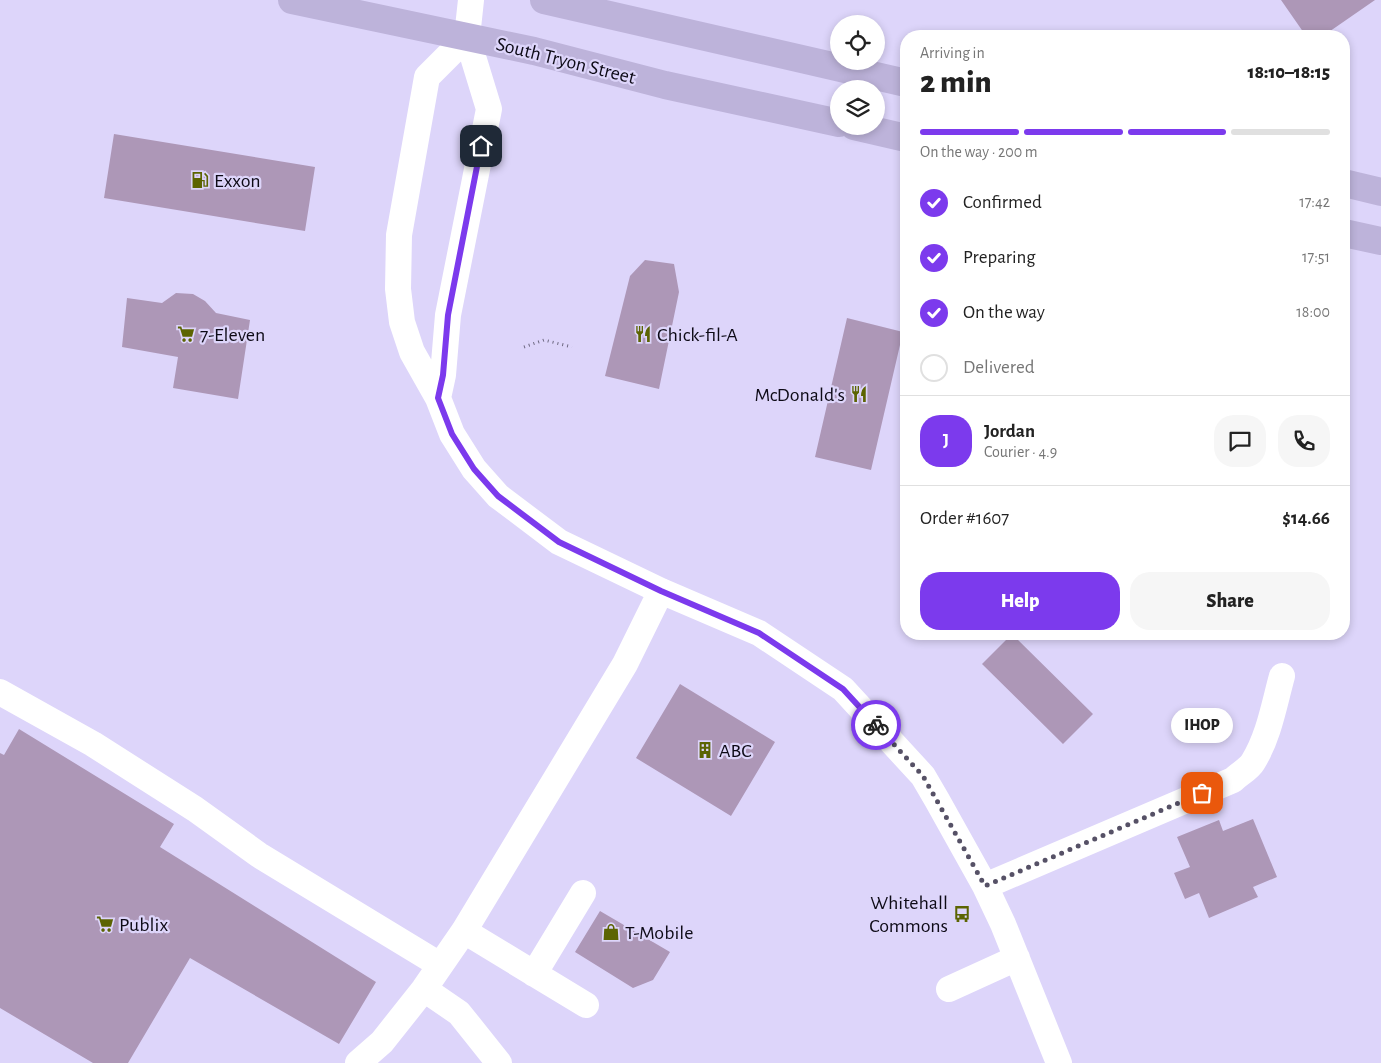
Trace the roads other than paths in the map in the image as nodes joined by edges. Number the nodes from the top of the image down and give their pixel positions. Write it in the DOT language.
graph roads {
  1 [pos="292,0"];
  2 [pos="471,0"];
  3 [pos="544,0"];
  4 [pos="467,36"];
  5 [pos="900,82"];
  6 [pos="830,121"];
  7 [pos="885,133"];
  8 [pos="900,137"];
  9 [pos="1350,184"];
  10 [pos="1381,192"];
  11 [pos="1350,234"];
  12 [pos="1381,241"];
  13 [pos="438,398"];
  14 [pos="661,591"];
  15 [pos="1282,676"];
  16 [pos="0,692"];
  17 [pos="985,886"];
  18 [pos="583,893"];
  19 [pos="464,931"];
  20 [pos="1017,958"];
  21 [pos="440,965"];
  22 [pos="534,974"];
  23 [pos="424,989"];
  24 [pos="949,989"];
  25 [pos="586,1005"];
  26 [pos="358,1063"];
  27 [pos="499,1063"];
  28 [pos="1059,1063"];
  1 -- 4 [label="main road, South Tryon Street"];
  2 -- 4 [label="street"];
  3 -- 5 [label="main road"];
  4 -- 6 [label="main road, South Tryon Street"];
  4 -- 13 [label="street"];
  4 -- 13 [label="street"];
  7 -- 8 [label="main road"];
  9 -- 10 [label="main road"];
  11 -- 12 [label="main road"];
  13 -- 14 [label="street"];
  14 -- 17 [label="street"];
  14 -- 19 [label="street"];
  15 -- 17 [label="street"];
  16 -- 21 [label="street"];
  17 -- 20 [label="street"];
  18 -- 22 [label="street"];
  19 -- 21 [label="street"];
  19 -- 22 [label="street"];
  20 -- 24 [label="street"];
  20 -- 28 [label="street"];
  21 -- 23 [label="street"];
  22 -- 25 [label="street"];
  23 -- 26 [label="street"];
  23 -- 27 [label="street"];
}
